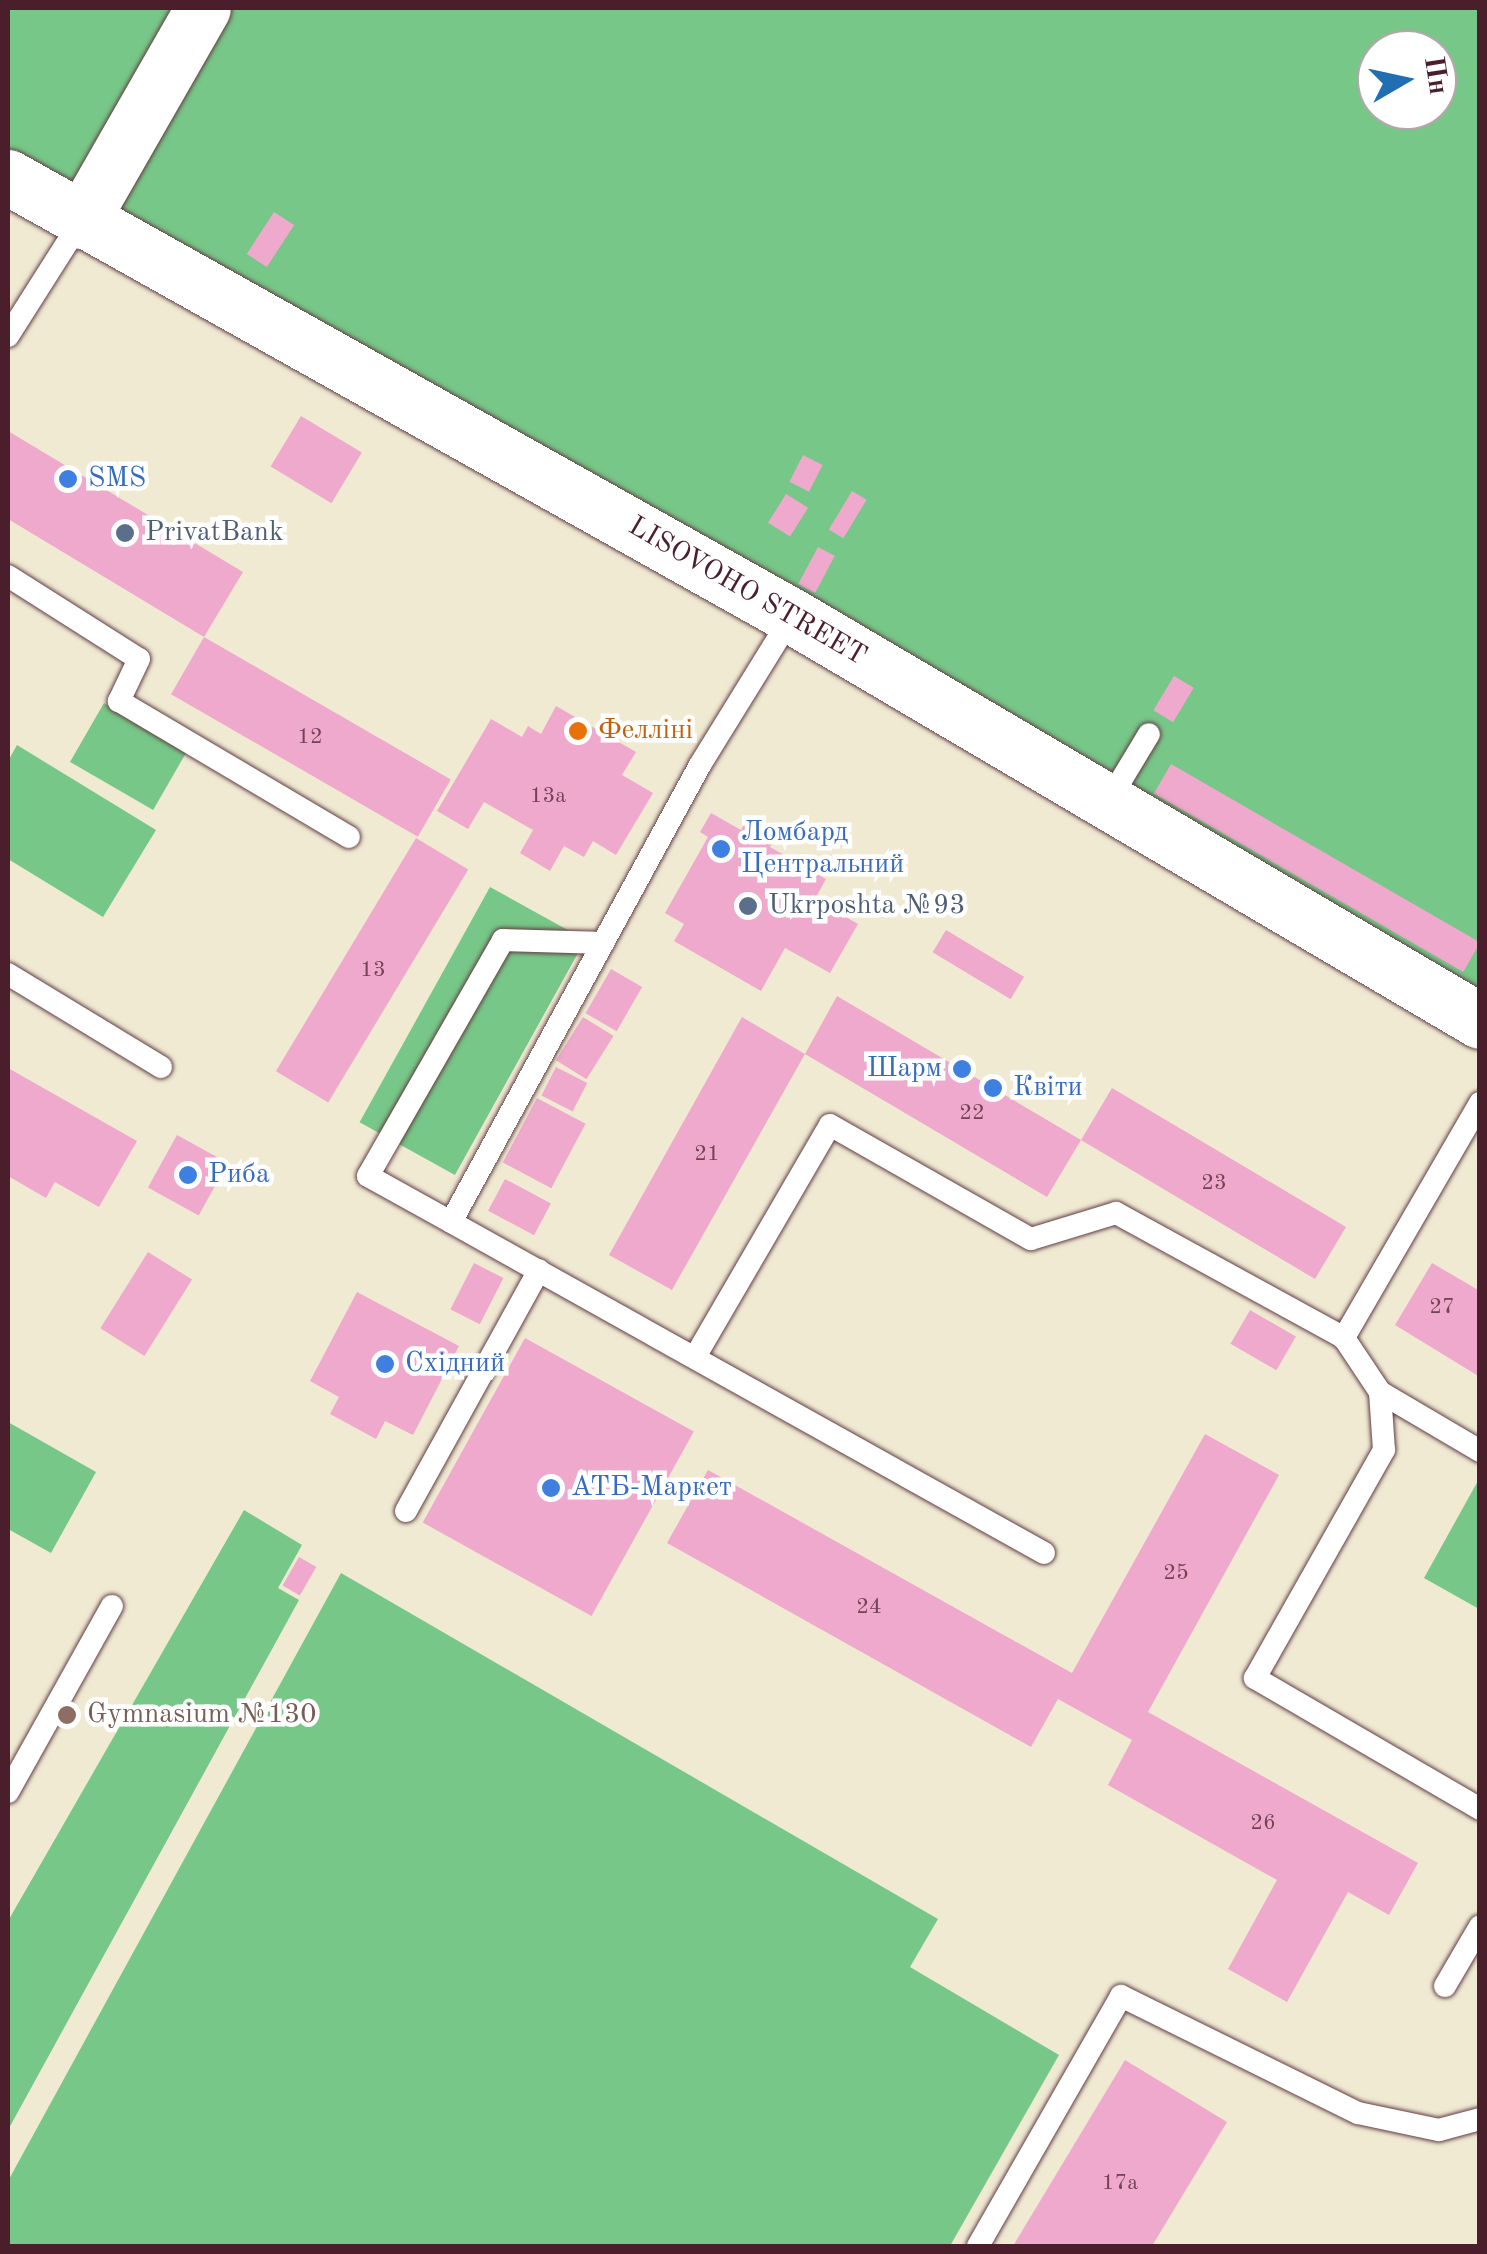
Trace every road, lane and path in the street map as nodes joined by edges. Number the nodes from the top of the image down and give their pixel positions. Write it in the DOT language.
graph roads {
  1 [pos="204,8"];
  2 [pos="8,177"];
  3 [pos="81,221"];
  4 [pos="8,336"];
  5 [pos="8,576"];
  6 [pos="792,616"];
  7 [pos="1149,734"];
  8 [pos="1107,805"];
  9 [pos="349,837"];
  10 [pos="603,943"];
  11 [pos="8,974"];
  12 [pos="1480,1021"];
  13 [pos="161,1067"];
  14 [pos="1480,1103"];
  15 [pos="451,1222"];
  16 [pos="539,1270"];
  17 [pos="1344,1338"];
  18 [pos="695,1356"];
  19 [pos="1380,1392"];
  20 [pos="1480,1451"];
  21 [pos="406,1512"];
  22 [pos="1044,1552"];
  23 [pos="112,1606"];
  24 [pos="8,1792"];
  25 [pos="1480,1809"];
  26 [pos="1480,1926"];
  27 [pos="1445,1986"];
  28 [pos="1480,2118"];
  29 [pos="978,2246"];
  1 -- 3 [label="street"];
  2 -- 3 [label="street, LISOVOHO STREET"];
  3 -- 4 [label="lane"];
  3 -- 6 [label="street, LISOVOHO STREET"];
  5 -- 9 [label="lane"];
  6 -- 8 [label="street, LISOVOHO STREET"];
  6 -- 10 [label="lane"];
  7 -- 8 [label="lane"];
  8 -- 12 [label="street, LISOVOHO STREET"];
  10 -- 15 [label="lane"];
  10 -- 15 [label="lane"];
  11 -- 13 [label="lane"];
  14 -- 17 [label="lane"];
  15 -- 16 [label="lane"];
  16 -- 18 [label="lane"];
  16 -- 21 [label="lane"];
  17 -- 18 [label="lane"];
  17 -- 19 [label="lane"];
  18 -- 22 [label="lane"];
  19 -- 20 [label="lane"];
  19 -- 25 [label="lane"];
  23 -- 24 [label="lane"];
  26 -- 27 [label="lane"];
  28 -- 29 [label="lane"];
}
